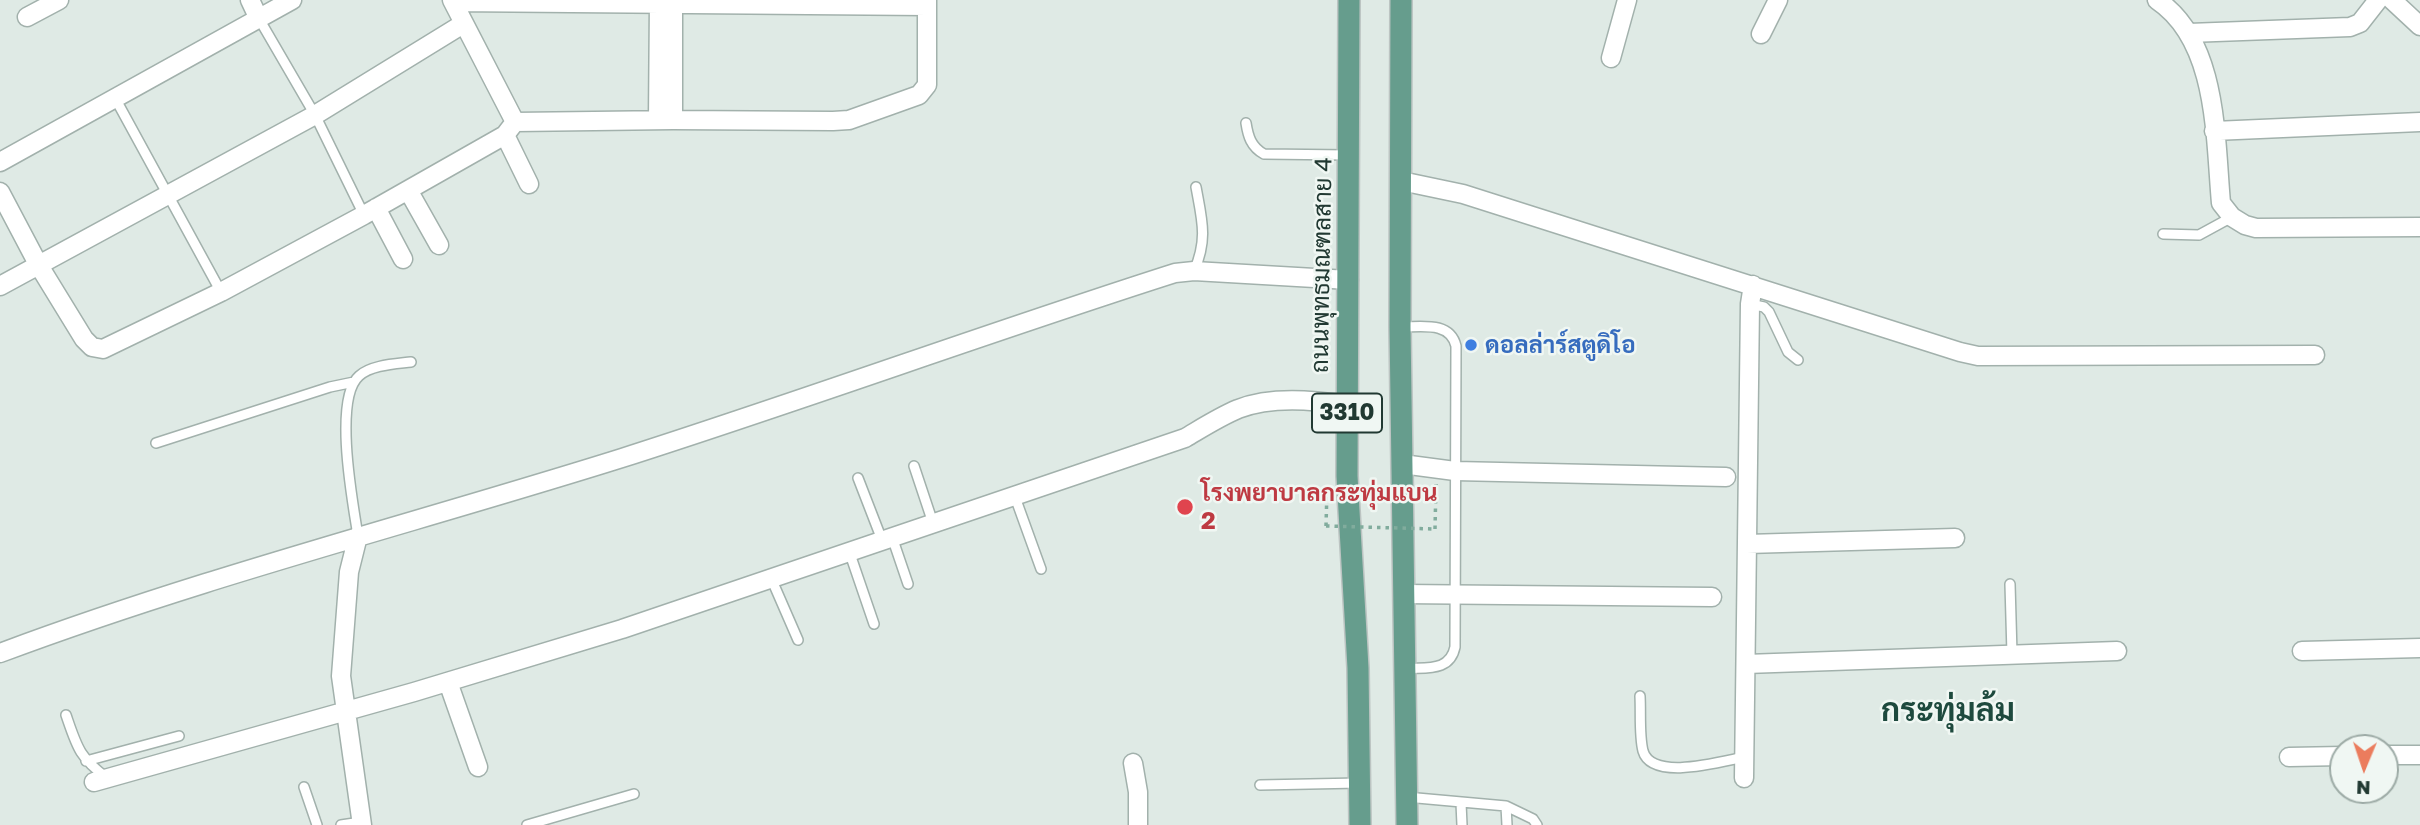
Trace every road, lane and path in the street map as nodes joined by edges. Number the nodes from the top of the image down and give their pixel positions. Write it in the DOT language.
graph roads {
  1 [pos="59,0"];
  2 [pos="250,0"];
  3 [pos="292,0"];
  4 [pos="1349,0"];
  5 [pos="1401,0"];
  6 [pos="1627,0"];
  7 [pos="1778,0"];
  8 [pos="2157,0"];
  9 [pos="2378,0"];
  10 [pos="2392,0"];
  11 [pos="452,1"];
  12 [pos="666,2"];
  13 [pos="927,3"];
  14 [pos="27,17"];
  15 [pos="258,17"];
  16 [pos="463,24"];
  17 [pos="2420,26"];
  18 [pos="2189,33"];
  19 [pos="1761,34"];
  20 [pos="1611,58"];
  21 [pos="116,98"];
  22 [pos="315,116"];
  23 [pos="665,120"];
  24 [pos="1246,122"];
  25 [pos="2420,122"];
  26 [pos="510,128"];
  27 [pos="2214,131"];
  28 [pos="1350,155"];
  29 [pos="0,162"];
  30 [pos="1401,181"];
  31 [pos="530,184"];
  32 [pos="1196,187"];
  33 [pos="408,190"];
  34 [pos="0,192"];
  35 [pos="169,193"];
  36 [pos="370,211"];
  37 [pos="2232,217"];
  38 [pos="2420,228"];
  39 [pos="2164,234"];
  40 [pos="439,246"];
  41 [pos="403,259"];
  42 [pos="38,264"];
  43 [pos="1194,271"];
  44 [pos="1349,280"];
  45 [pos="1752,285"];
  46 [pos="0,286"];
  47 [pos="221,292"];
  48 [pos="1750,304"];
  49 [pos="1400,327"];
  50 [pos="2315,355"];
  51 [pos="1798,360"];
  52 [pos="411,362"];
  53 [pos="354,382"];
  54 [pos="1347,405"];
  55 [pos="156,443"];
  56 [pos="1402,464"];
  57 [pos="914,467"];
  58 [pos="1437,468"];
  59 [pos="1455,471"];
  60 [pos="1726,477"];
  61 [pos="858,478"];
  62 [pos="1015,497"];
  63 [pos="933,523"];
  64 [pos="1326,526"];
  65 [pos="359,536"];
  66 [pos="1955,538"];
  67 [pos="887,539"];
  68 [pos="1747,544"];
  69 [pos="849,551"];
  70 [pos="1041,569"];
  71 [pos="771,578"];
  72 [pos="908,584"];
  73 [pos="2010,584"];
  74 [pos="1404,594"];
  75 [pos="1455,594"];
  76 [pos="1712,597"];
  77 [pos="874,624"];
  78 [pos="798,640"];
  79 [pos="2420,648"];
  80 [pos="2117,651"];
  81 [pos="2302,651"];
  82 [pos="0,653"];
  83 [pos="2012,654"];
  84 [pos="1746,664"];
  85 [pos="1405,669"];
  86 [pos="448,682"];
  87 [pos="1640,696"];
  88 [pos="345,711"];
  89 [pos="66,715"];
  90 [pos="179,736"];
  91 [pos="2399,755"];
  92 [pos="2420,755"];
  93 [pos="2329,756"];
  94 [pos="1745,757"];
  95 [pos="2289,757"];
  96 [pos="86,761"];
  97 [pos="1133,763"];
  98 [pos="478,767"];
  99 [pos="1744,778"];
  100 [pos="102,780"];
  101 [pos="1359,783"];
  102 [pos="1260,785"];
  103 [pos="304,788"];
  104 [pos="634,794"];
  105 [pos="1406,797"];
  106 [pos="1461,803"];
  107 [pos="1506,806"];
  108 [pos="361,823"];
  109 [pos="317,825"];
  110 [pos="341,825"];
  111 [pos="527,825"];
  112 [pos="1138,825"];
  113 [pos="1360,825"];
  114 [pos="1407,825"];
  115 [pos="1462,825"];
  116 [pos="1507,825"];
  117 [pos="1537,825"];
  1 -- 14 [label="street"];
  2 -- 15 [label="street"];
  3 -- 15 [label="street"];
  4 -- 28 [label="main road, ถนนพุทธมณฑลสาย 4 / 3310"];
  5 -- 30 [label="main road, 3310"];
  6 -- 20 [label="street"];
  7 -- 19 [label="street"];
  8 -- 18 [label="street"];
  9 -- 18 [label="street"];
  10 -- 17 [label="street"];
  11 -- 12 [label="street"];
  11 -- 16 [label="street"];
  12 -- 13 [label="street"];
  12 -- 23 [label="street"];
  13 -- 23 [label="street"];
  15 -- 21 [label="street"];
  15 -- 22 [label="lane"];
  16 -- 22 [label="street"];
  16 -- 26 [label="street"];
  18 -- 27 [label="street"];
  21 -- 29 [label="street"];
  21 -- 35 [label="lane"];
  22 -- 35 [label="street"];
  22 -- 36 [label="lane"];
  23 -- 26 [label="street"];
  24 -- 28 [label="lane"];
  25 -- 27 [label="street"];
  26 -- 31 [label="street"];
  26 -- 33 [label="street"];
  27 -- 37 [label="street"];
  28 -- 44 [label="main road, ถนนพุทธมณฑลสาย 4 / 3310"];
  30 -- 45 [label="street"];
  30 -- 49 [label="main road, 3310"];
  32 -- 43 [label="lane"];
  33 -- 36 [label="street"];
  33 -- 40 [label="street"];
  34 -- 42 [label="street"];
  35 -- 42 [label="street"];
  35 -- 47 [label="lane"];
  36 -- 41 [label="street"];
  36 -- 47 [label="street"];
  37 -- 38 [label="street"];
  37 -- 39 [label="lane"];
  42 -- 46 [label="street"];
  42 -- 47 [label="street"];
  43 -- 44 [label="street"];
  43 -- 65 [label="street"];
  44 -- 54 [label="main road, ถนนพุทธมณฑลสาย 4 / 3310"];
  45 -- 48 [label="street"];
  45 -- 50 [label="street"];
  48 -- 51 [label="lane"];
  48 -- 68 [label="street"];
  49 -- 56 [label="main road, 3310"];
  49 -- 59 [label="lane"];
  52 -- 53 [label="lane"];
  53 -- 55 [label="lane"];
  53 -- 65 [label="lane"];
  54 -- 62 [label="street"];
  54 -- 101 [label="main road, ถนนพุทธมณฑลสาย 4 / 3310"];
  56 -- 58 [label="street"];
  56 -- 74 [label="main road, 3310"];
  57 -- 63 [label="lane"];
  58 -- 59 [label="street"];
  58 -- 64 [label="path, bridge"];
  59 -- 60 [label="street"];
  59 -- 75 [label="lane"];
  61 -- 67 [label="lane"];
  62 -- 63 [label="street"];
  62 -- 70 [label="lane"];
  63 -- 67 [label="street"];
  65 -- 82 [label="street"];
  65 -- 88 [label="street"];
  66 -- 68 [label="street"];
  67 -- 69 [label="street"];
  67 -- 72 [label="lane"];
  68 -- 84 [label="street"];
  69 -- 71 [label="street"];
  69 -- 77 [label="lane"];
  71 -- 78 [label="lane"];
  71 -- 86 [label="street"];
  73 -- 83 [label="lane"];
  74 -- 75 [label="street"];
  74 -- 85 [label="main road, 3310"];
  75 -- 76 [label="street"];
  75 -- 85 [label="lane"];
  79 -- 81 [label="street"];
  80 -- 83 [label="street"];
  83 -- 84 [label="street"];
  84 -- 94 [label="street"];
  85 -- 105 [label="main road, 3310"];
  86 -- 88 [label="street"];
  86 -- 98 [label="street"];
  87 -- 94 [label="lane"];
  88 -- 100 [label="street"];
  88 -- 108 [label="street"];
  89 -- 96 [label="lane"];
  90 -- 96 [label="lane"];
  91 -- 92 [label="street"];
  93 -- 95 [label="street"];
  94 -- 99 [label="street"];
  96 -- 100 [label="lane"];
  97 -- 112 [label="street"];
  101 -- 102 [label="lane"];
  101 -- 113 [label="main road, ถนนพุทธมณฑลสาย 4 / 3310"];
  103 -- 109 [label="lane"];
  104 -- 111 [label="lane"];
  105 -- 106 [label="lane"];
  105 -- 114 [label="main road, 3310"];
  106 -- 107 [label="lane"];
  106 -- 115 [label="lane"];
  107 -- 116 [label="lane"];
  107 -- 117 [label="lane"];
  108 -- 110 [label="lane"];
}
